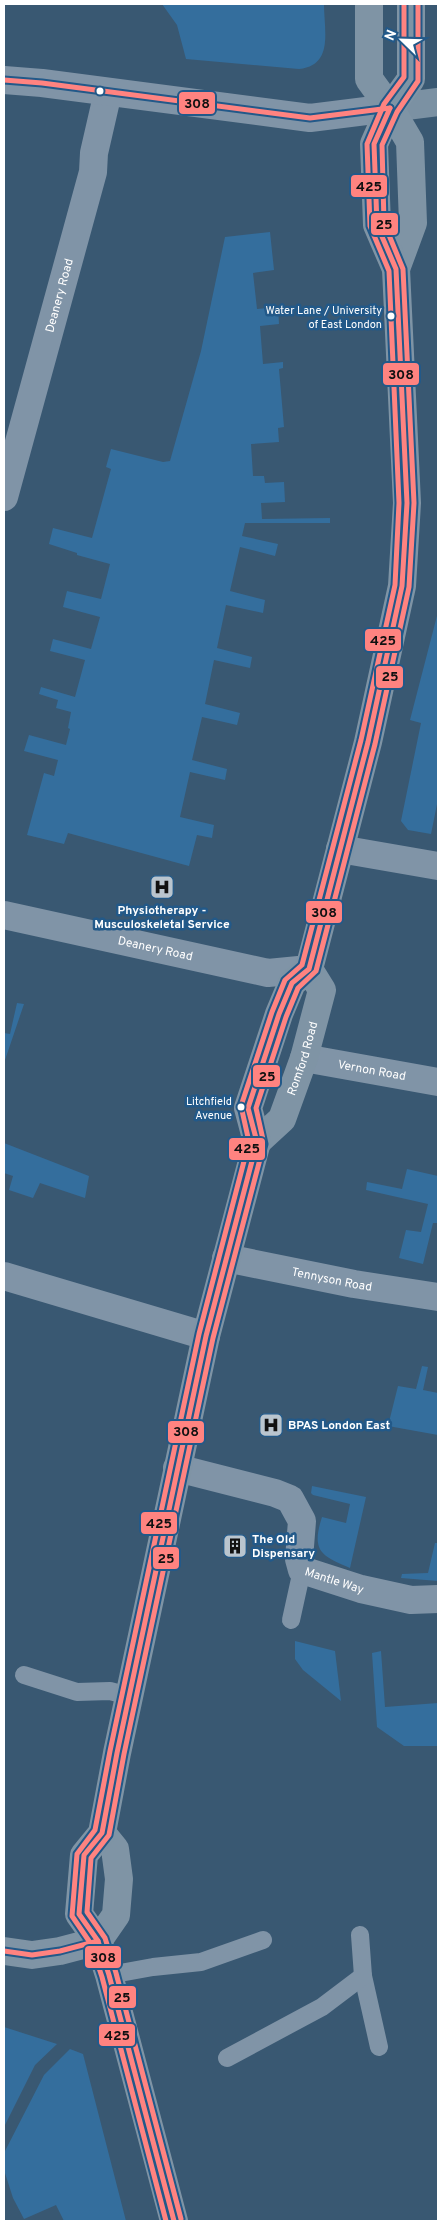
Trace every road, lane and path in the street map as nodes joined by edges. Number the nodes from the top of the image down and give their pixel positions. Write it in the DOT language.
graph roads {
  1 [pos="368,4"];
  2 [pos="411,4"];
  3 [pos="4,80"];
  4 [pos="108,92"];
  5 [pos="438,102"];
  6 [pos="390,108"];
  7 [pos="396,269"];
  8 [pos="4,497"];
  9 [pos="340,849"];
  10 [pos="438,866"];
  11 [pos="4,914"];
  12 [pos="309,969"];
  13 [pos="304,1058"];
  14 [pos="438,1082"];
  15 [pos="257,1142"];
  16 [pos="226,1258"];
  17 [pos="4,1276"];
  18 [pos="438,1297"];
  19 [pos="206,1336"];
  20 [pos="177,1468"];
  21 [pos="302,1570"];
  22 [pos="438,1599"];
  23 [pos="291,1620"];
  24 [pos="24,1675"];
  25 [pos="129,1696"];
  26 [pos="102,1833"];
  27 [pos="360,1934"];
  28 [pos="262,1940"];
  29 [pos="98,1941"];
  30 [pos="4,1951"];
  31 [pos="110,1975"];
  32 [pos="362,1976"];
  33 [pos="378,2048"];
  34 [pos="227,2058"];
  35 [pos="174,2221"];
  1 -- 6 [label="main road"];
  2 -- 6 [label="main road"];
  3 -- 4 [label="street"];
  4 -- 6 [label="street"];
  4 -- 8 [label="street, Deanery Road"];
  5 -- 6 [label="main road"];
  6 -- 7 [label="main road"];
  6 -- 7 [label="main road"];
  7 -- 9 [label="main road"];
  9 -- 10 [label="street"];
  9 -- 12 [label="main road"];
  11 -- 12 [label="street, Deanery Road"];
  12 -- 13 [label="main road, Romford Road"];
  12 -- 15 [label="main road"];
  13 -- 14 [label="street, Vernon Road"];
  13 -- 15 [label="main road, Romford Road"];
  15 -- 16 [label="main road"];
  16 -- 18 [label="street, Tennyson Road"];
  16 -- 19 [label="main road"];
  17 -- 19 [label="street"];
  19 -- 20 [label="main road"];
  20 -- 21 [label="street, Mantle Way"];
  20 -- 25 [label="main road"];
  21 -- 22 [label="street, Mantle Way"];
  21 -- 23 [label="lane"];
  24 -- 25 [label="lane"];
  25 -- 26 [label="main road"];
  26 -- 29 [label="main road"];
  26 -- 29 [label="main road"];
  27 -- 32 [label="lane"];
  28 -- 31 [label="lane"];
  29 -- 30 [label="main road"];
  29 -- 31 [label="main road"];
  31 -- 35 [label="main road"];
  32 -- 33 [label="lane"];
  32 -- 34 [label="lane"];
}
